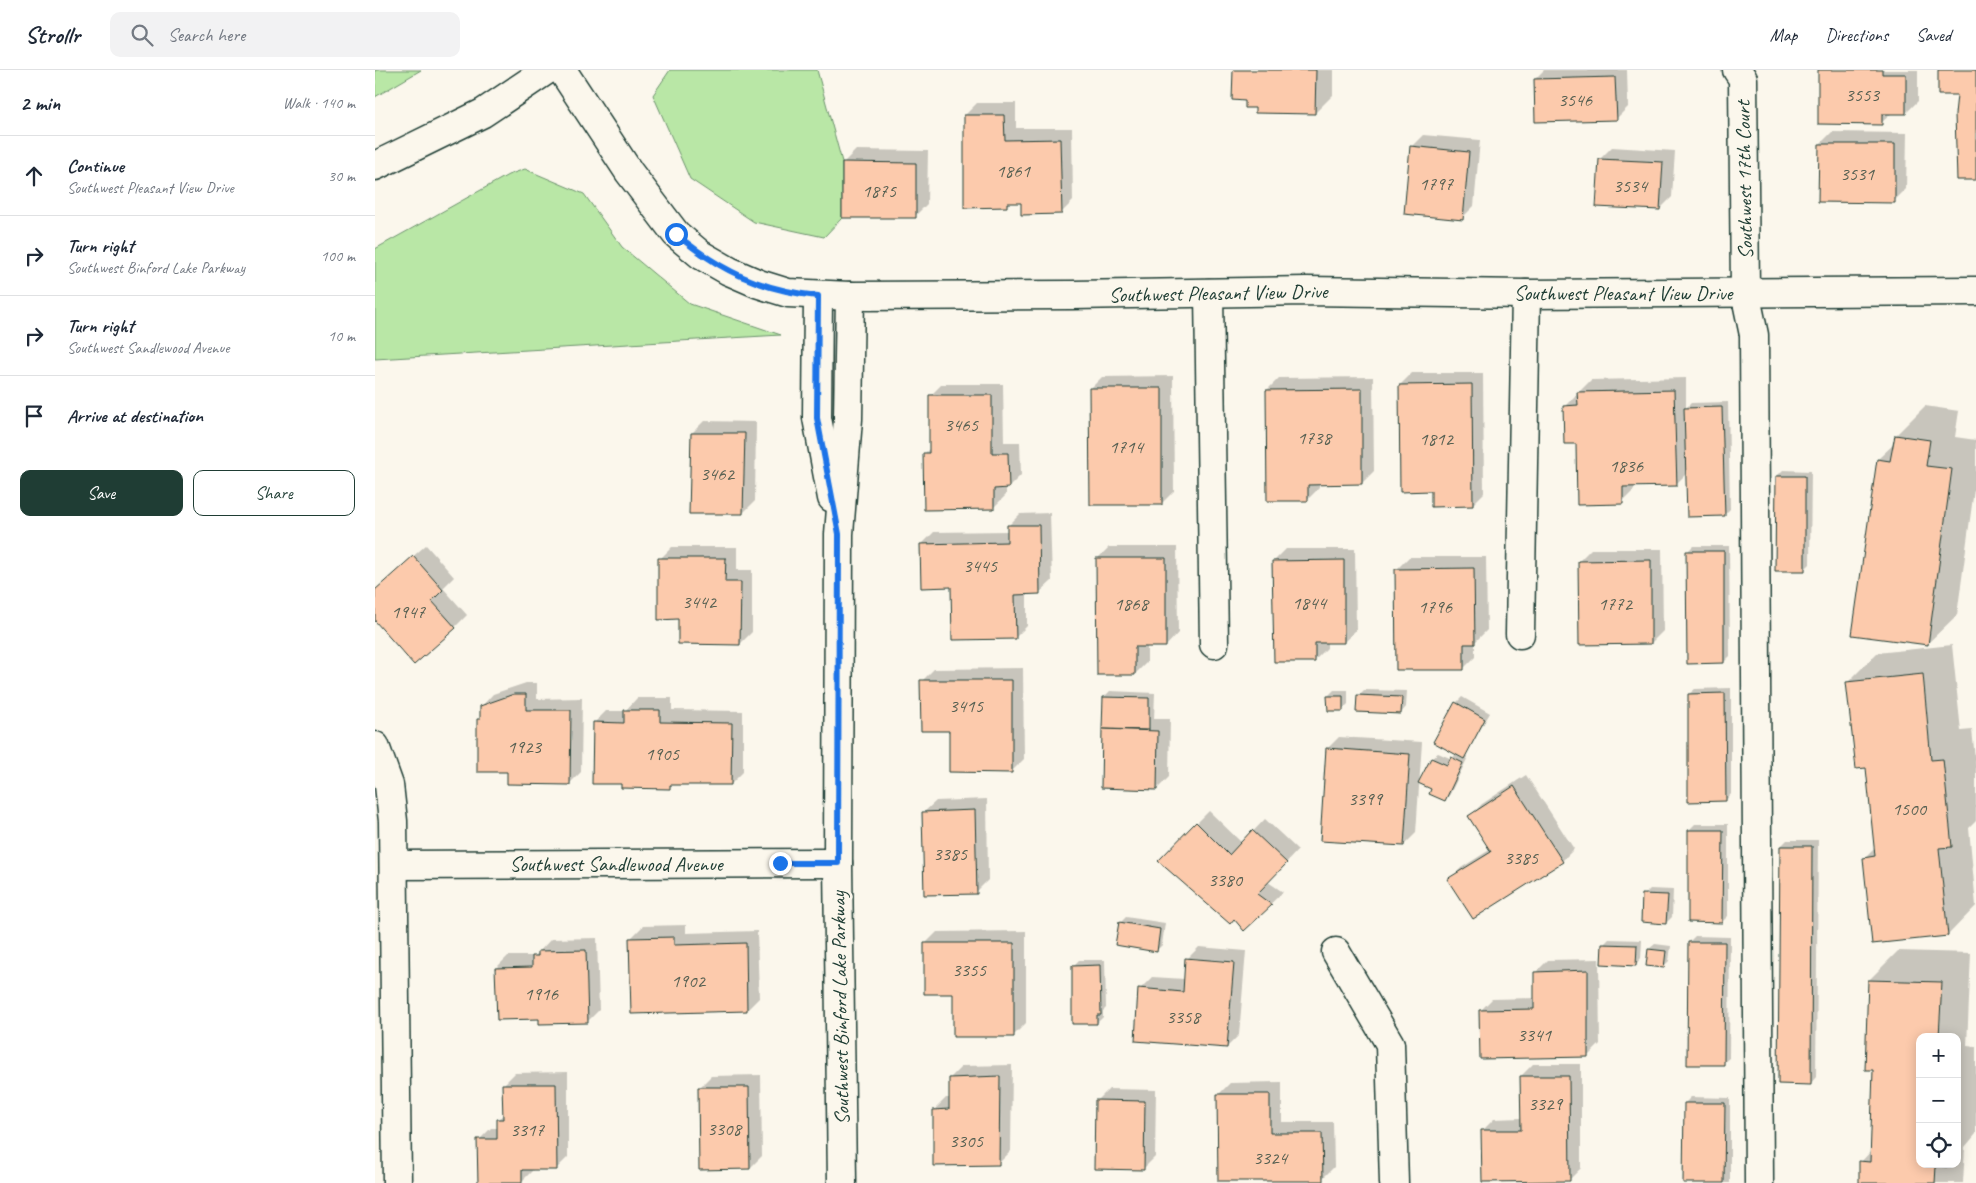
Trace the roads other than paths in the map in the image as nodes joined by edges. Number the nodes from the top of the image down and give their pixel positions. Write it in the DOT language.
graph roads {
  1 [pos="547,70"];
  2 [pos="563,70"];
  3 [pos="1737,70"];
  4 [pos="375,166"];
  5 [pos="1976,291"];
  6 [pos="1745,292"];
  7 [pos="1209,293"];
  8 [pos="1526,294"];
  9 [pos="818,296"];
  10 [pos="850,296"];
  11 [pos="839,534"];
  12 [pos="1519,634"];
  13 [pos="1215,644"];
  14 [pos="375,746"];
  15 [pos="838,863"];
  16 [pos="394,865"];
  17 [pos="1336,952"];
  18 [pos="386,1132"];
  19 [pos="397,1183"];
  20 [pos="842,1183"];
  21 [pos="1394,1183"];
  22 [pos="1759,1183"];
  1 -- 4 [label="street"];
  2 -- 9 [label="street, Southwest Pleasant View Drive"];
  3 -- 6 [label="street, Southwest 17th Court"];
  5 -- 6 [label="street, Southwest Pleasant View Drive"];
  6 -- 8 [label="street, Southwest Pleasant View Drive"];
  6 -- 22 [label="street, Southwest 17th Court"];
  7 -- 8 [label="street, Southwest Pleasant View Drive"];
  7 -- 10 [label="street, Southwest Pleasant View Drive"];
  7 -- 13 [label="street"];
  8 -- 12 [label="street"];
  9 -- 10 [label="street, Southwest Pleasant View Drive"];
  9 -- 11 [label="street, Southwest Binford Lake Parkway"];
  10 -- 11 [label="street, Southwest Binford Lake Parkway"];
  11 -- 15 [label="street, Southwest Binford Lake Parkway"];
  14 -- 16 [label="street"];
  15 -- 16 [label="street, Southwest Sandlewood Avenue"];
  15 -- 20 [label="street, Southwest Binford Lake Parkway"];
  16 -- 18 [label="street"];
  17 -- 21 [label="street"];
  18 -- 19 [label="street"];
}
